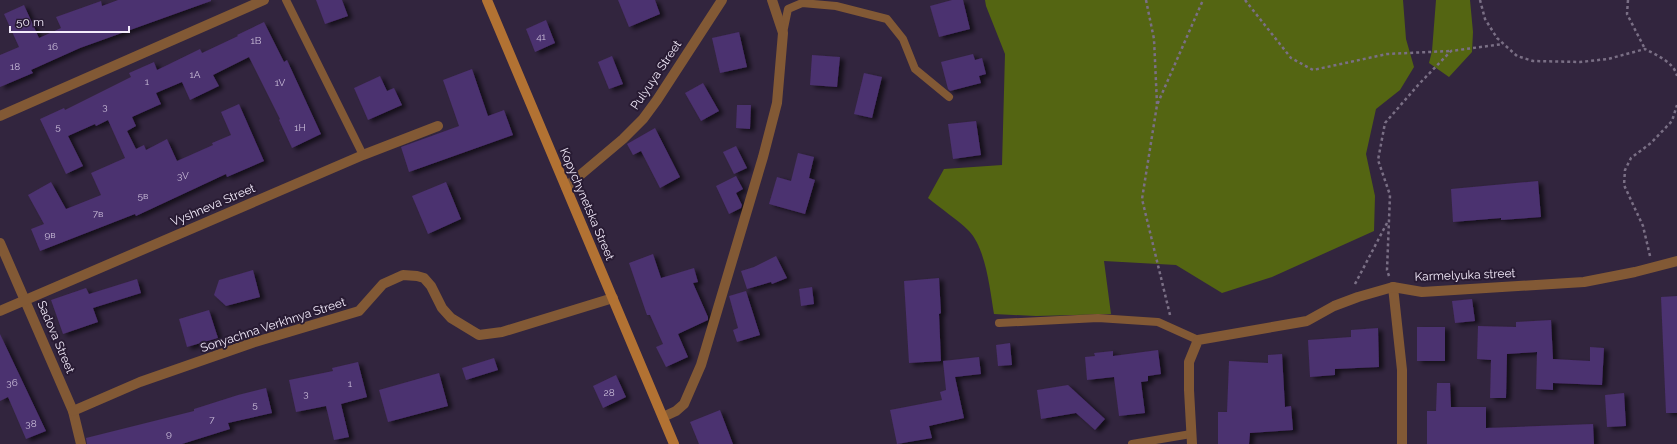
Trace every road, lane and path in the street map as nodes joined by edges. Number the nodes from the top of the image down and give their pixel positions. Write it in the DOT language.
graph roads {
  1 [pos="264,0"];
  2 [pos="286,0"];
  3 [pos="487,0"];
  4 [pos="722,0"];
  5 [pos="772,0"];
  6 [pos="1146,0"];
  7 [pos="1202,0"];
  8 [pos="1245,0"];
  9 [pos="1480,0"];
  10 [pos="1628,0"];
  11 [pos="783,33"];
  12 [pos="1503,44"];
  13 [pos="1645,49"];
  14 [pos="1451,51"];
  15 [pos="1677,76"];
  16 [pos="949,97"];
  17 [pos="1157,105"];
  18 [pos="1677,105"];
  19 [pos="0,116"];
  20 [pos="438,126"];
  21 [pos="363,155"];
  22 [pos="566,187"];
  23 [pos="1388,222"];
  24 [pos="0,243"];
  25 [pos="1677,261"];
  26 [pos="1652,268"];
  27 [pos="1387,270"];
  28 [pos="1393,287"];
  29 [pos="1350,289"];
  30 [pos="612,298"];
  31 [pos="26,300"];
  32 [pos="0,311"];
  33 [pos="999,324"];
  34 [pos="1173,329"];
  35 [pos="1198,340"];
  36 [pos="73,411"];
  37 [pos="663,417"];
  38 [pos="1191,439"];
  39 [pos="81,444"];
  40 [pos="674,444"];
  41 [pos="1132,444"];
  42 [pos="1402,444"];
  1 -- 19 [label="street"];
  2 -- 21 [label="lane"];
  3 -- 22 [label="main road, Kopychynetska Street"];
  4 -- 22 [label="street, Pulyuya Street"];
  5 -- 11 [label="street"];
  6 -- 17 [label="path"];
  7 -- 17 [label="path"];
  8 -- 14 [label="path"];
  9 -- 12 [label="path"];
  10 -- 13 [label="path"];
  11 -- 16 [label="lane"];
  11 -- 37 [label="street"];
  12 -- 13 [label="path"];
  12 -- 14 [label="path"];
  13 -- 15 [label="path"];
  14 -- 23 [label="path"];
  17 -- 34 [label="path"];
  18 -- 26 [label="path"];
  20 -- 21 [label="street, Vyshneva Street"];
  21 -- 31 [label="street, Vyshneva Street"];
  22 -- 30 [label="main road, Kopychynetska Street"];
  23 -- 27 [label="path"];
  23 -- 29 [label="path"];
  24 -- 31 [label="street, Sadova Street"];
  25 -- 26 [label="street, Karmelyuka street"];
  26 -- 28 [label="street, Karmelyuka street"];
  28 -- 35 [label="street, Karmelyuka street"];
  28 -- 42 [label="street"];
  30 -- 36 [label="street, Sonyachna Verkhnya Street"];
  30 -- 37 [label="main road, Kopychynetska Street"];
  31 -- 32 [label="street, Vyshneva Street"];
  31 -- 36 [label="street, Sadova Street"];
  33 -- 34 [label="lane"];
  34 -- 35 [label="lane"];
  35 -- 38 [label="street"];
  36 -- 39 [label="street, Sadova Street"];
  37 -- 40 [label="main road, Kopychynetska Street"];
  38 -- 41 [label="lane"];
}
